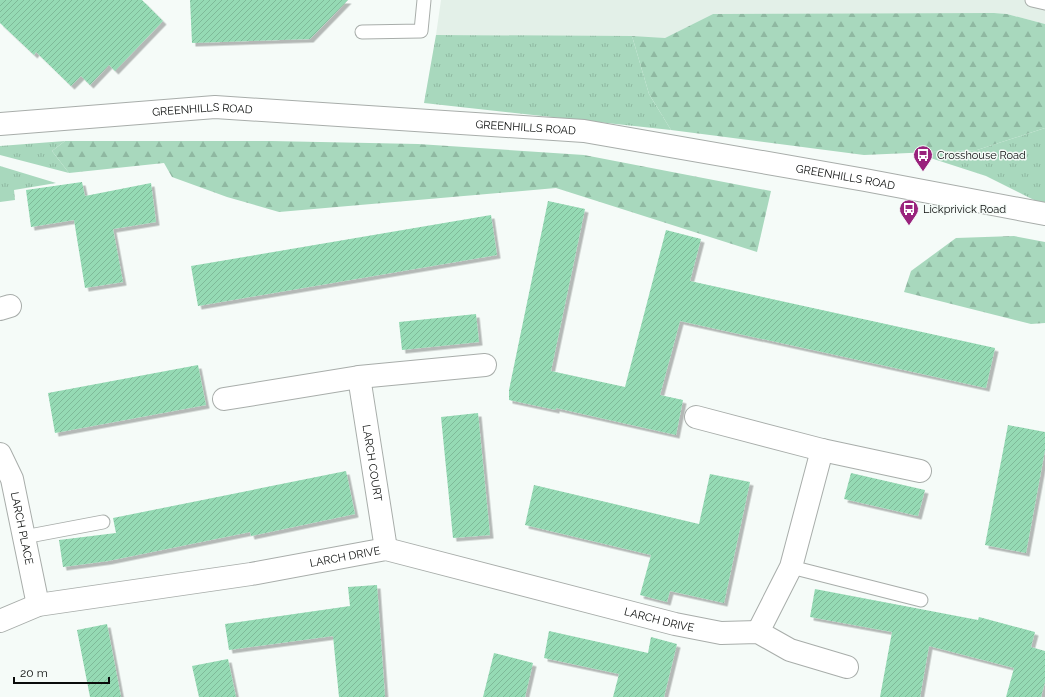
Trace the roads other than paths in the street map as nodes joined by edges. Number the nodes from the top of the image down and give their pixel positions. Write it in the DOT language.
graph roads {
  1 [pos="424,0"];
  2 [pos="1032,0"];
  3 [pos="1045,3"];
  4 [pos="362,32"];
  5 [pos="0,124"];
  6 [pos="1045,214"];
  7 [pos="485,365"];
  8 [pos="359,377"];
  9 [pos="224,399"];
  10 [pos="696,417"];
  11 [pos="822,450"];
  12 [pos="0,454"];
  13 [pos="920,471"];
  14 [pos="103,522"];
  15 [pos="24,537"];
  16 [pos="386,549"];
  17 [pos="791,567"];
  18 [pos="921,600"];
  19 [pos="38,605"];
  20 [pos="0,621"];
  21 [pos="758,632"];
  22 [pos="847,667"];
  1 -- 4 [label="lane"];
  2 -- 3 [label="lane"];
  5 -- 6 [label="street, GREENHILLS ROAD"];
  7 -- 8 [label="street"];
  8 -- 9 [label="street"];
  8 -- 16 [label="street, LARCH COURT"];
  10 -- 11 [label="street"];
  11 -- 13 [label="street"];
  11 -- 17 [label="street"];
  12 -- 15 [label="street, LARCH PLACE"];
  14 -- 15 [label="lane"];
  15 -- 19 [label="street, LARCH PLACE"];
  16 -- 19 [label="street, LARCH DRIVE"];
  16 -- 21 [label="street, LARCH DRIVE"];
  17 -- 18 [label="lane"];
  17 -- 21 [label="street"];
  19 -- 20 [label="street, LARCH DRIVE"];
  21 -- 22 [label="street, LARCH DRIVE"];
}
